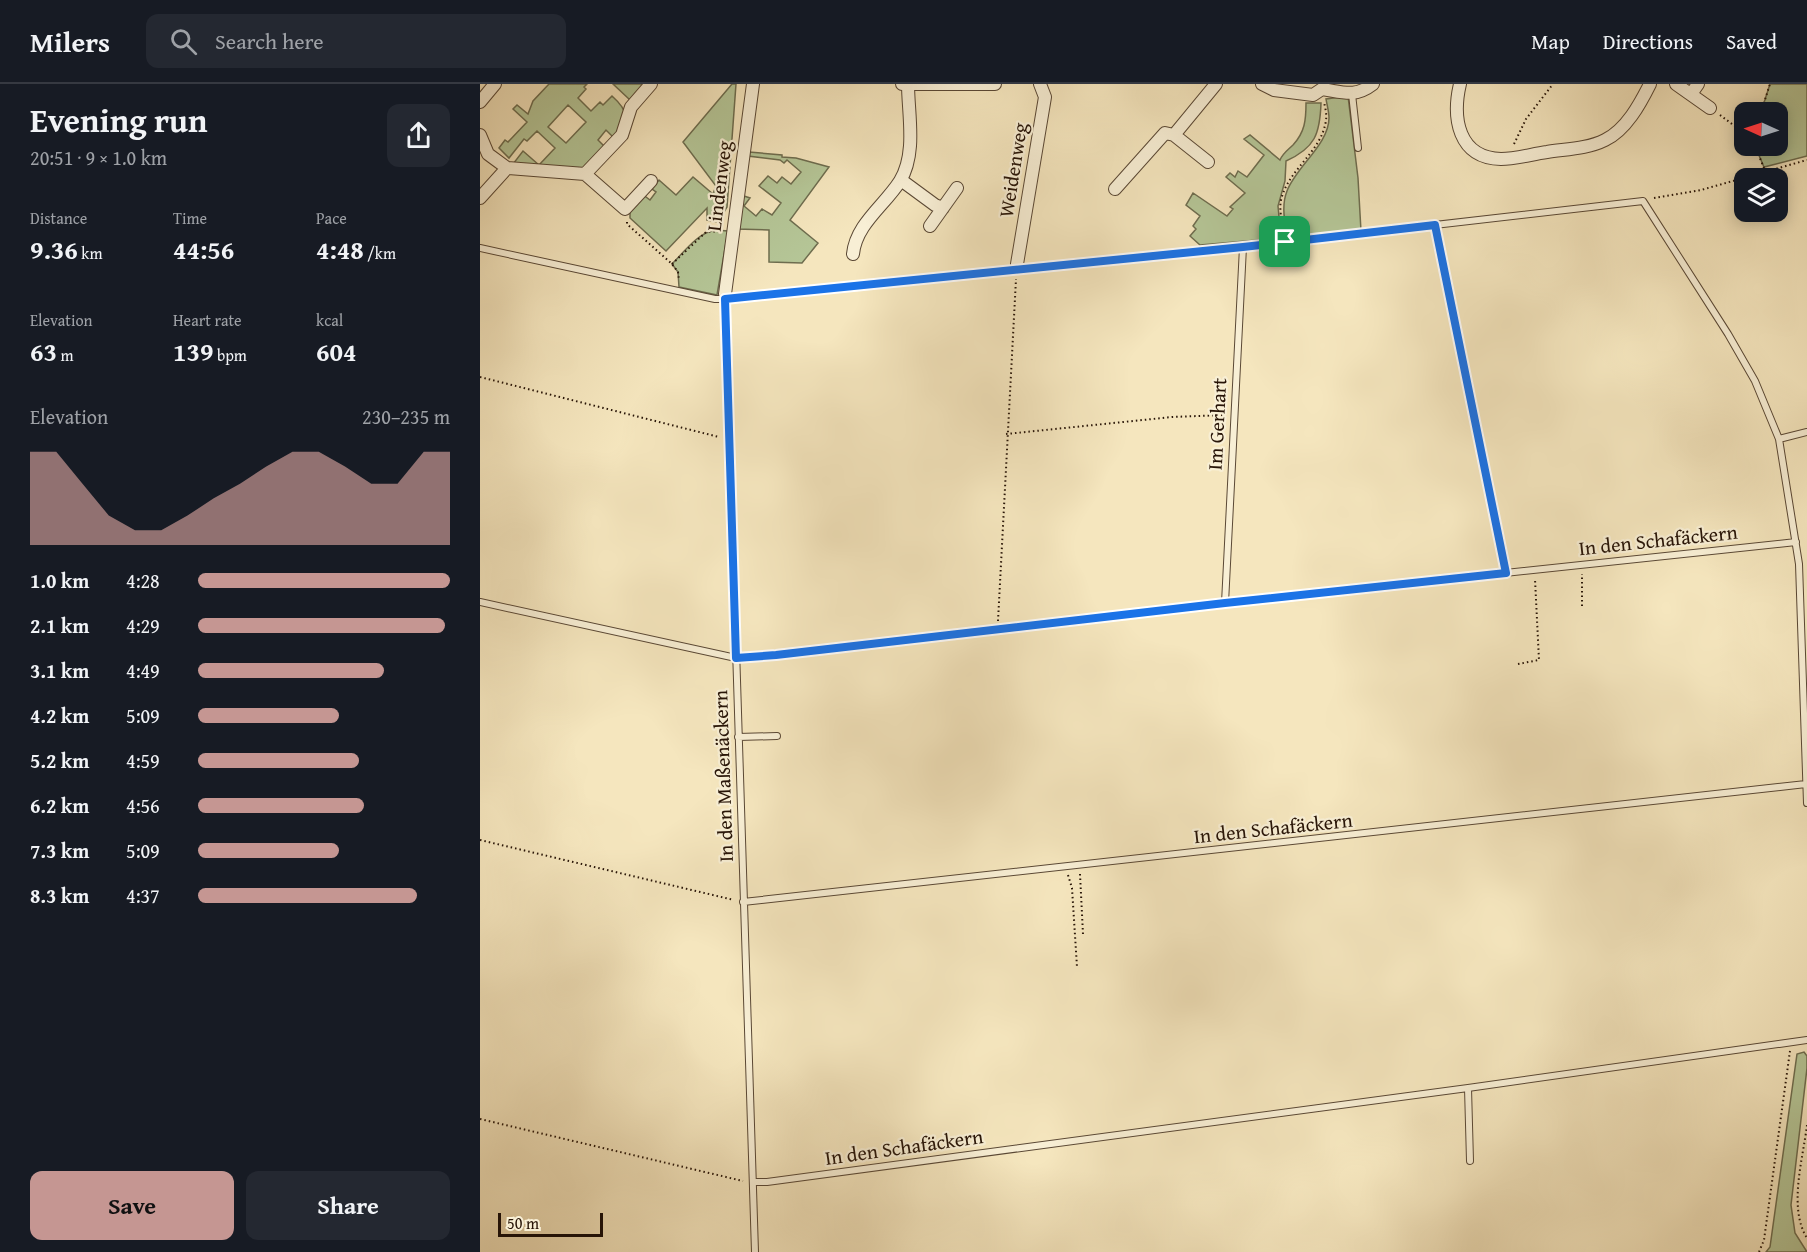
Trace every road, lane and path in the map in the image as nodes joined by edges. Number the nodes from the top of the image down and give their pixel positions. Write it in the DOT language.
graph roads {
  1 [pos="495,84"];
  2 [pos="651,84"];
  3 [pos="753,84"];
  4 [pos="901,84"];
  5 [pos="908,84"];
  6 [pos="995,84"];
  7 [pos="1040,84"];
  8 [pos="1216,84"];
  9 [pos="1262,84"];
  10 [pos="1373,84"];
  11 [pos="1460,84"];
  12 [pos="1553,84"];
  13 [pos="1650,84"];
  14 [pos="1676,84"];
  15 [pos="1770,84"];
  16 [pos="1322,89"];
  17 [pos="1695,89"];
  18 [pos="1352,94"];
  19 [pos="480,102"];
  20 [pos="1764,102"];
  21 [pos="1710,108"];
  22 [pos="1734,126"];
  23 [pos="480,135"];
  24 [pos="1174,135"];
  25 [pos="1358,148"];
  26 [pos="1513,158"];
  27 [pos="1807,160"];
  28 [pos="1208,162"];
  29 [pos="507,168"];
  30 [pos="1782,168"];
  31 [pos="585,174"];
  32 [pos="900,180"];
  33 [pos="651,181"];
  34 [pos="1734,181"];
  35 [pos="957,188"];
  36 [pos="1115,189"];
  37 [pos="480,198"];
  38 [pos="1643,201"];
  39 [pos="943,208"];
  40 [pos="625,212"];
  41 [pos="1435,225"];
  42 [pos="930,226"];
  43 [pos="733,232"];
  44 [pos="1285,242"];
  45 [pos="1243,247"];
  46 [pos="480,248"];
  47 [pos="853,254"];
  48 [pos="672,264"];
  49 [pos="1017,267"];
  50 [pos="679,291"];
  51 [pos="725,296"];
  52 [pos="480,377"];
  53 [pos="1233,415"];
  54 [pos="1807,432"];
  55 [pos="1006,434"];
  56 [pos="728,439"];
  57 [pos="1779,439"];
  58 [pos="1796,542"];
  59 [pos="1582,565"];
  60 [pos="1534,570"];
  61 [pos="1506,573"];
  62 [pos="480,602"];
  63 [pos="1225,603"];
  64 [pos="1582,606"];
  65 [pos="997,630"];
  66 [pos="736,658"];
  67 [pos="1518,664"];
  68 [pos="777,736"];
  69 [pos="738,737"];
  70 [pos="1806,784"];
  71 [pos="1807,803"];
  72 [pos="480,840"];
  73 [pos="1079,866"];
  74 [pos="1064,867"];
  75 [pos="743,902"];
  76 [pos="1083,934"];
  77 [pos="1077,967"];
  78 [pos="1807,1040"];
  79 [pos="1791,1043"];
  80 [pos="1468,1088"];
  81 [pos="480,1119"];
  82 [pos="1807,1125"];
  83 [pos="1470,1161"];
  84 [pos="753,1182"];
  85 [pos="1807,1238"];
  86 [pos="755,1252"];
  87 [pos="1759,1252"];
  1 -- 19 [label="street"];
  2 -- 31 [label="street"];
  3 -- 43 [label="street, Lindenweg"];
  4 -- 5 [label="street"];
  5 -- 6 [label="street"];
  5 -- 32 [label="street"];
  7 -- 49 [label="street, Weidenweg"];
  8 -- 24 [label="street"];
  9 -- 16 [label="street"];
  10 -- 18 [label="street"];
  11 -- 26 [label="street"];
  12 -- 26 [label="path"];
  13 -- 26 [label="street"];
  14 -- 17 [label="street"];
  15 -- 20 [label="path"];
  16 -- 18 [label="street"];
  16 -- 44 [label="path"];
  17 -- 21 [label="street"];
  18 -- 25 [label="lane"];
  21 -- 22 [label="path"];
  23 -- 29 [label="street"];
  24 -- 28 [label="street"];
  24 -- 36 [label="street"];
  27 -- 30 [label="path"];
  29 -- 31 [label="street"];
  29 -- 37 [label="street"];
  31 -- 40 [label="street"];
  32 -- 39 [label="street"];
  32 -- 47 [label="street"];
  33 -- 40 [label="street"];
  34 -- 38 [label="path"];
  35 -- 39 [label="street"];
  38 -- 41 [label="lane"];
  38 -- 57 [label="lane"];
  39 -- 42 [label="street"];
  40 -- 48 [label="path"];
  41 -- 44 [label="lane"];
  41 -- 61 [label="path"];
  43 -- 48 [label="path"];
  43 -- 51 [label="street, Lindenweg"];
  44 -- 45 [label="lane"];
  45 -- 49 [label="lane"];
  45 -- 53 [label="lane, Im Gerhart"];
  46 -- 50 [label="lane"];
  48 -- 50 [label="path"];
  49 -- 51 [label="lane"];
  49 -- 55 [label="path"];
  50 -- 51 [label="lane"];
  51 -- 56 [label="lane, In den Maßenäckern"];
  52 -- 56 [label="path"];
  53 -- 55 [label="path"];
  53 -- 63 [label="lane, Im Gerhart"];
  54 -- 57 [label="lane"];
  55 -- 65 [label="path"];
  56 -- 66 [label="lane, In den Maßenäckern"];
  57 -- 58 [label="lane"];
  58 -- 59 [label="lane, In den Schafäckern"];
  58 -- 70 [label="lane"];
  59 -- 60 [label="lane, In den Schafäckern"];
  59 -- 64 [label="path"];
  60 -- 61 [label="lane, In den Schafäckern"];
  60 -- 67 [label="path"];
  61 -- 63 [label="lane, In den Schafäckern"];
  62 -- 66 [label="lane, In den Schafäckern"];
  63 -- 65 [label="lane, In den Schafäckern"];
  65 -- 66 [label="lane, In den Schafäckern"];
  66 -- 69 [label="lane, In den Maßenäckern"];
  68 -- 69 [label="lane"];
  69 -- 75 [label="lane, In den Maßenäckern"];
  70 -- 71 [label="lane"];
  70 -- 73 [label="lane, In den Schafäckern"];
  72 -- 75 [label="path"];
  73 -- 74 [label="lane, In den Schafäckern"];
  73 -- 76 [label="path"];
  74 -- 75 [label="lane, In den Schafäckern"];
  74 -- 77 [label="path"];
  75 -- 84 [label="lane, In den Maßenäckern"];
  78 -- 79 [label="lane, In den Schafäckern"];
  79 -- 80 [label="lane, In den Schafäckern"];
  79 -- 87 [label="path"];
  80 -- 83 [label="lane"];
  80 -- 84 [label="lane, In den Schafäckern"];
  81 -- 84 [label="path"];
  82 -- 85 [label="path"];
  84 -- 86 [label="lane, In den Maßenäckern"];
}
